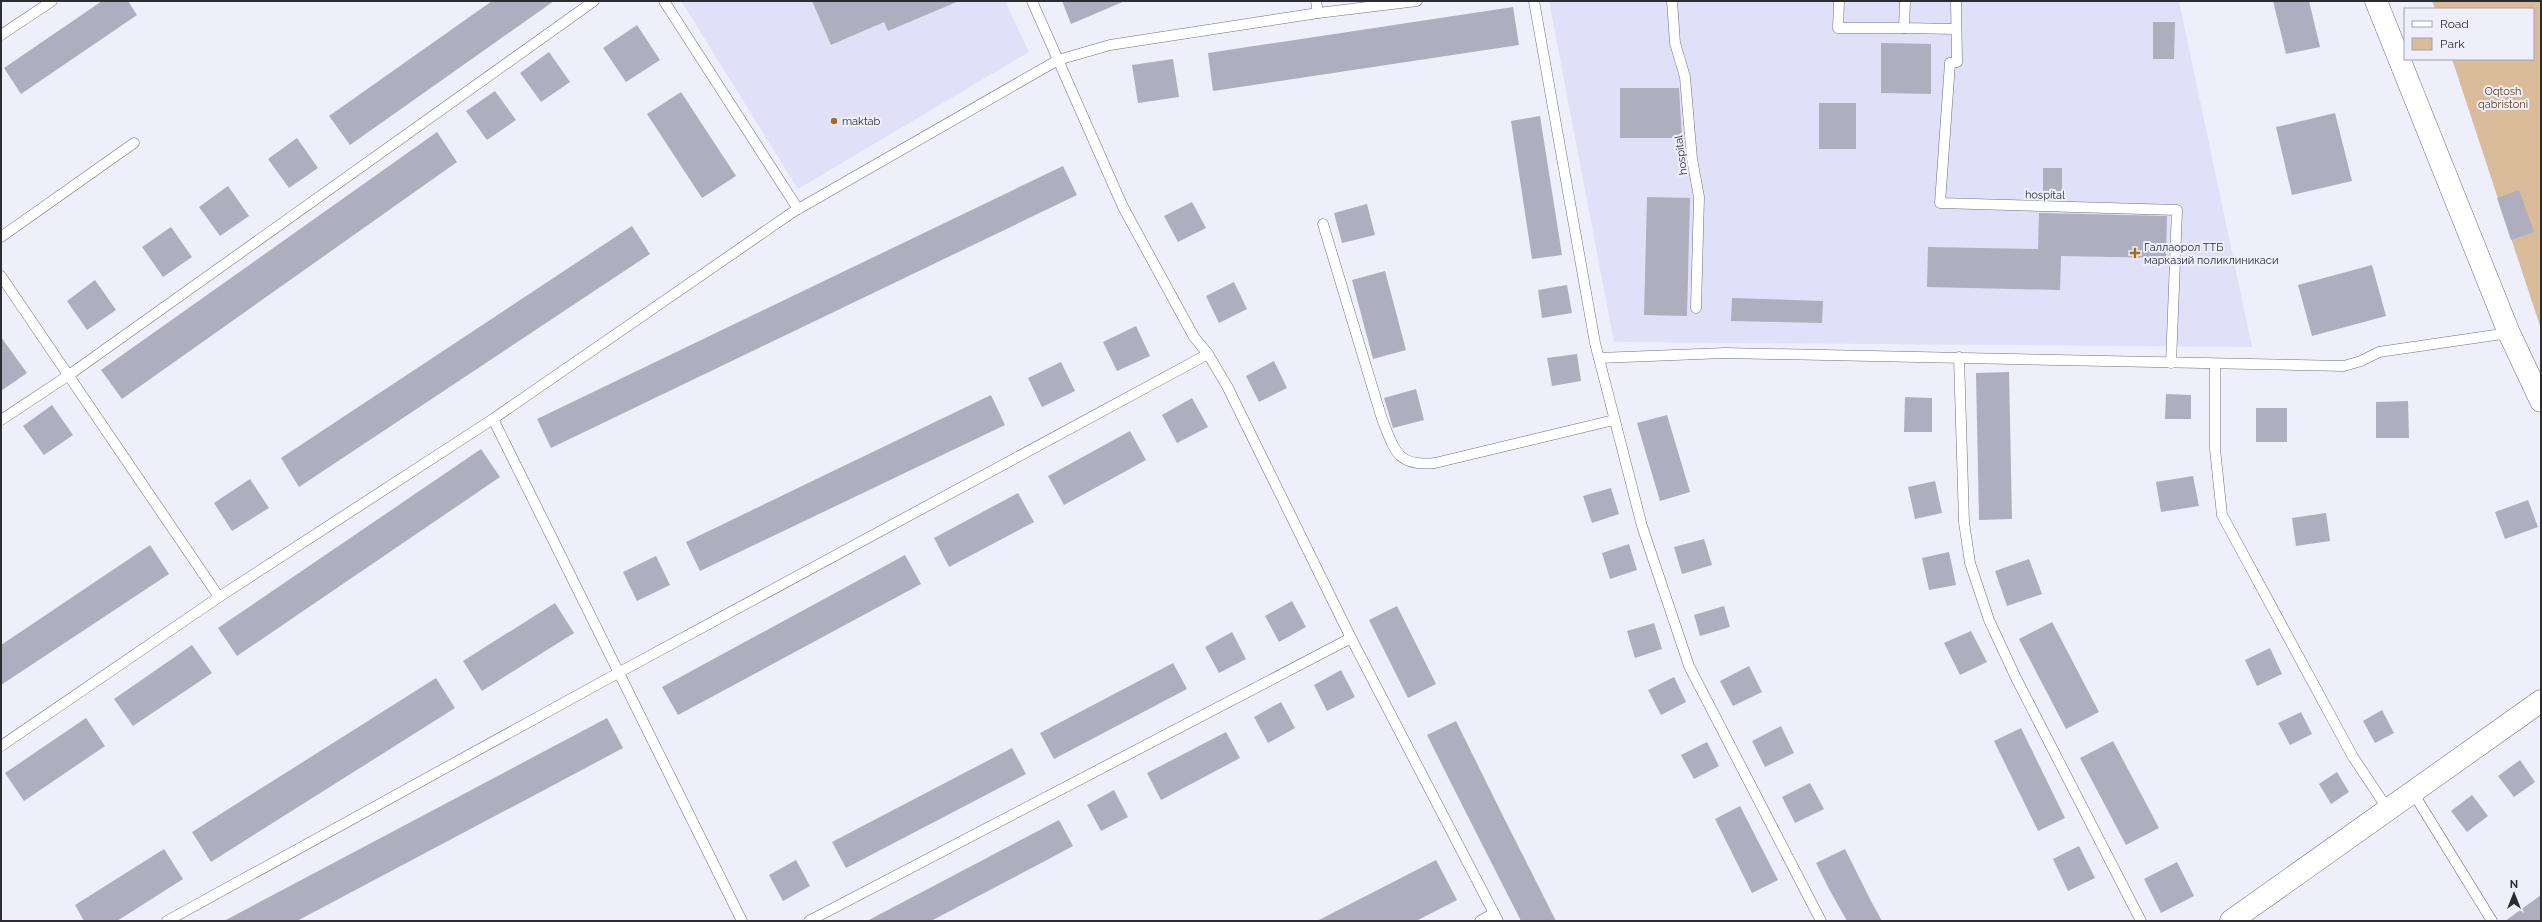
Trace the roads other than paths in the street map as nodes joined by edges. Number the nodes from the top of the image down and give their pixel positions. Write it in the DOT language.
graph roads {
  1 [pos="52,1"];
  2 [pos="594,1"];
  3 [pos="664,1"];
  4 [pos="1032,1"];
  5 [pos="1316,1"];
  6 [pos="1418,1"];
  7 [pos="1534,1"];
  8 [pos="1672,1"];
  9 [pos="1839,1"];
  10 [pos="1905,1"];
  11 [pos="1956,1"];
  12 [pos="2376,1"];
  13 [pos="1318,13"];
  14 [pos="1904,28"];
  15 [pos="1956,28"];
  16 [pos="1,35"];
  17 [pos="1058,60"];
  18 [pos="134,143"];
  19 [pos="798,209"];
  20 [pos="1323,224"];
  21 [pos="1,237"];
  22 [pos="1,276"];
  23 [pos="1696,308"];
  24 [pos="2509,333"];
  25 [pos="1208,354"];
  26 [pos="1959,357"];
  27 [pos="1599,358"];
  28 [pos="2171,363"];
  29 [pos="2216,364"];
  30 [pos="69,375"];
  31 [pos="2541,400"];
  32 [pos="493,419"];
  33 [pos="1,420"];
  34 [pos="1614,420"];
  35 [pos="219,597"];
  36 [pos="1351,638"];
  37 [pos="618,673"];
  38 [pos="2541,701"];
  39 [pos="1,746"];
  40 [pos="2412,791"];
  41 [pos="2387,808"];
  42 [pos="1496,917"];
  43 [pos="167,921"];
  44 [pos="742,921"];
  45 [pos="809,921"];
  46 [pos="1480,921"];
  47 [pos="1821,921"];
  48 [pos="2142,921"];
  49 [pos="2231,921"];
  50 [pos="2492,921"];
  1 -- 16 [label="lane"];
  2 -- 30 [label="lane"];
  3 -- 19 [label="lane"];
  4 -- 17 [label="lane"];
  5 -- 13 [label="lane"];
  6 -- 13 [label="lane"];
  7 -- 27 [label="lane"];
  8 -- 23 [label="lane, hospital"];
  9 -- 14 [label="lane"];
  10 -- 14 [label="lane"];
  11 -- 15 [label="lane, hospital"];
  12 -- 24 [label="street"];
  13 -- 17 [label="lane"];
  14 -- 15 [label="lane"];
  15 -- 28 [label="lane, hospital"];
  17 -- 19 [label="lane"];
  17 -- 25 [label="lane"];
  18 -- 21 [label="lane"];
  19 -- 32 [label="lane"];
  20 -- 34 [label="lane"];
  22 -- 30 [label="lane"];
  24 -- 29 [label="lane"];
  24 -- 31 [label="street"];
  25 -- 36 [label="lane"];
  25 -- 37 [label="lane"];
  26 -- 27 [label="lane"];
  26 -- 28 [label="lane"];
  26 -- 48 [label="lane"];
  27 -- 34 [label="lane"];
  28 -- 29 [label="lane"];
  29 -- 41 [label="lane"];
  30 -- 33 [label="lane"];
  30 -- 35 [label="lane"];
  32 -- 35 [label="lane"];
  32 -- 37 [label="lane"];
  34 -- 47 [label="lane"];
  35 -- 39 [label="lane"];
  36 -- 42 [label="lane"];
  36 -- 45 [label="lane"];
  37 -- 43 [label="lane"];
  37 -- 44 [label="lane"];
  38 -- 40 [label="street"];
  40 -- 41 [label="street"];
  40 -- 50 [label="lane"];
  41 -- 49 [label="street"];
  42 -- 46 [label="lane"];
}
